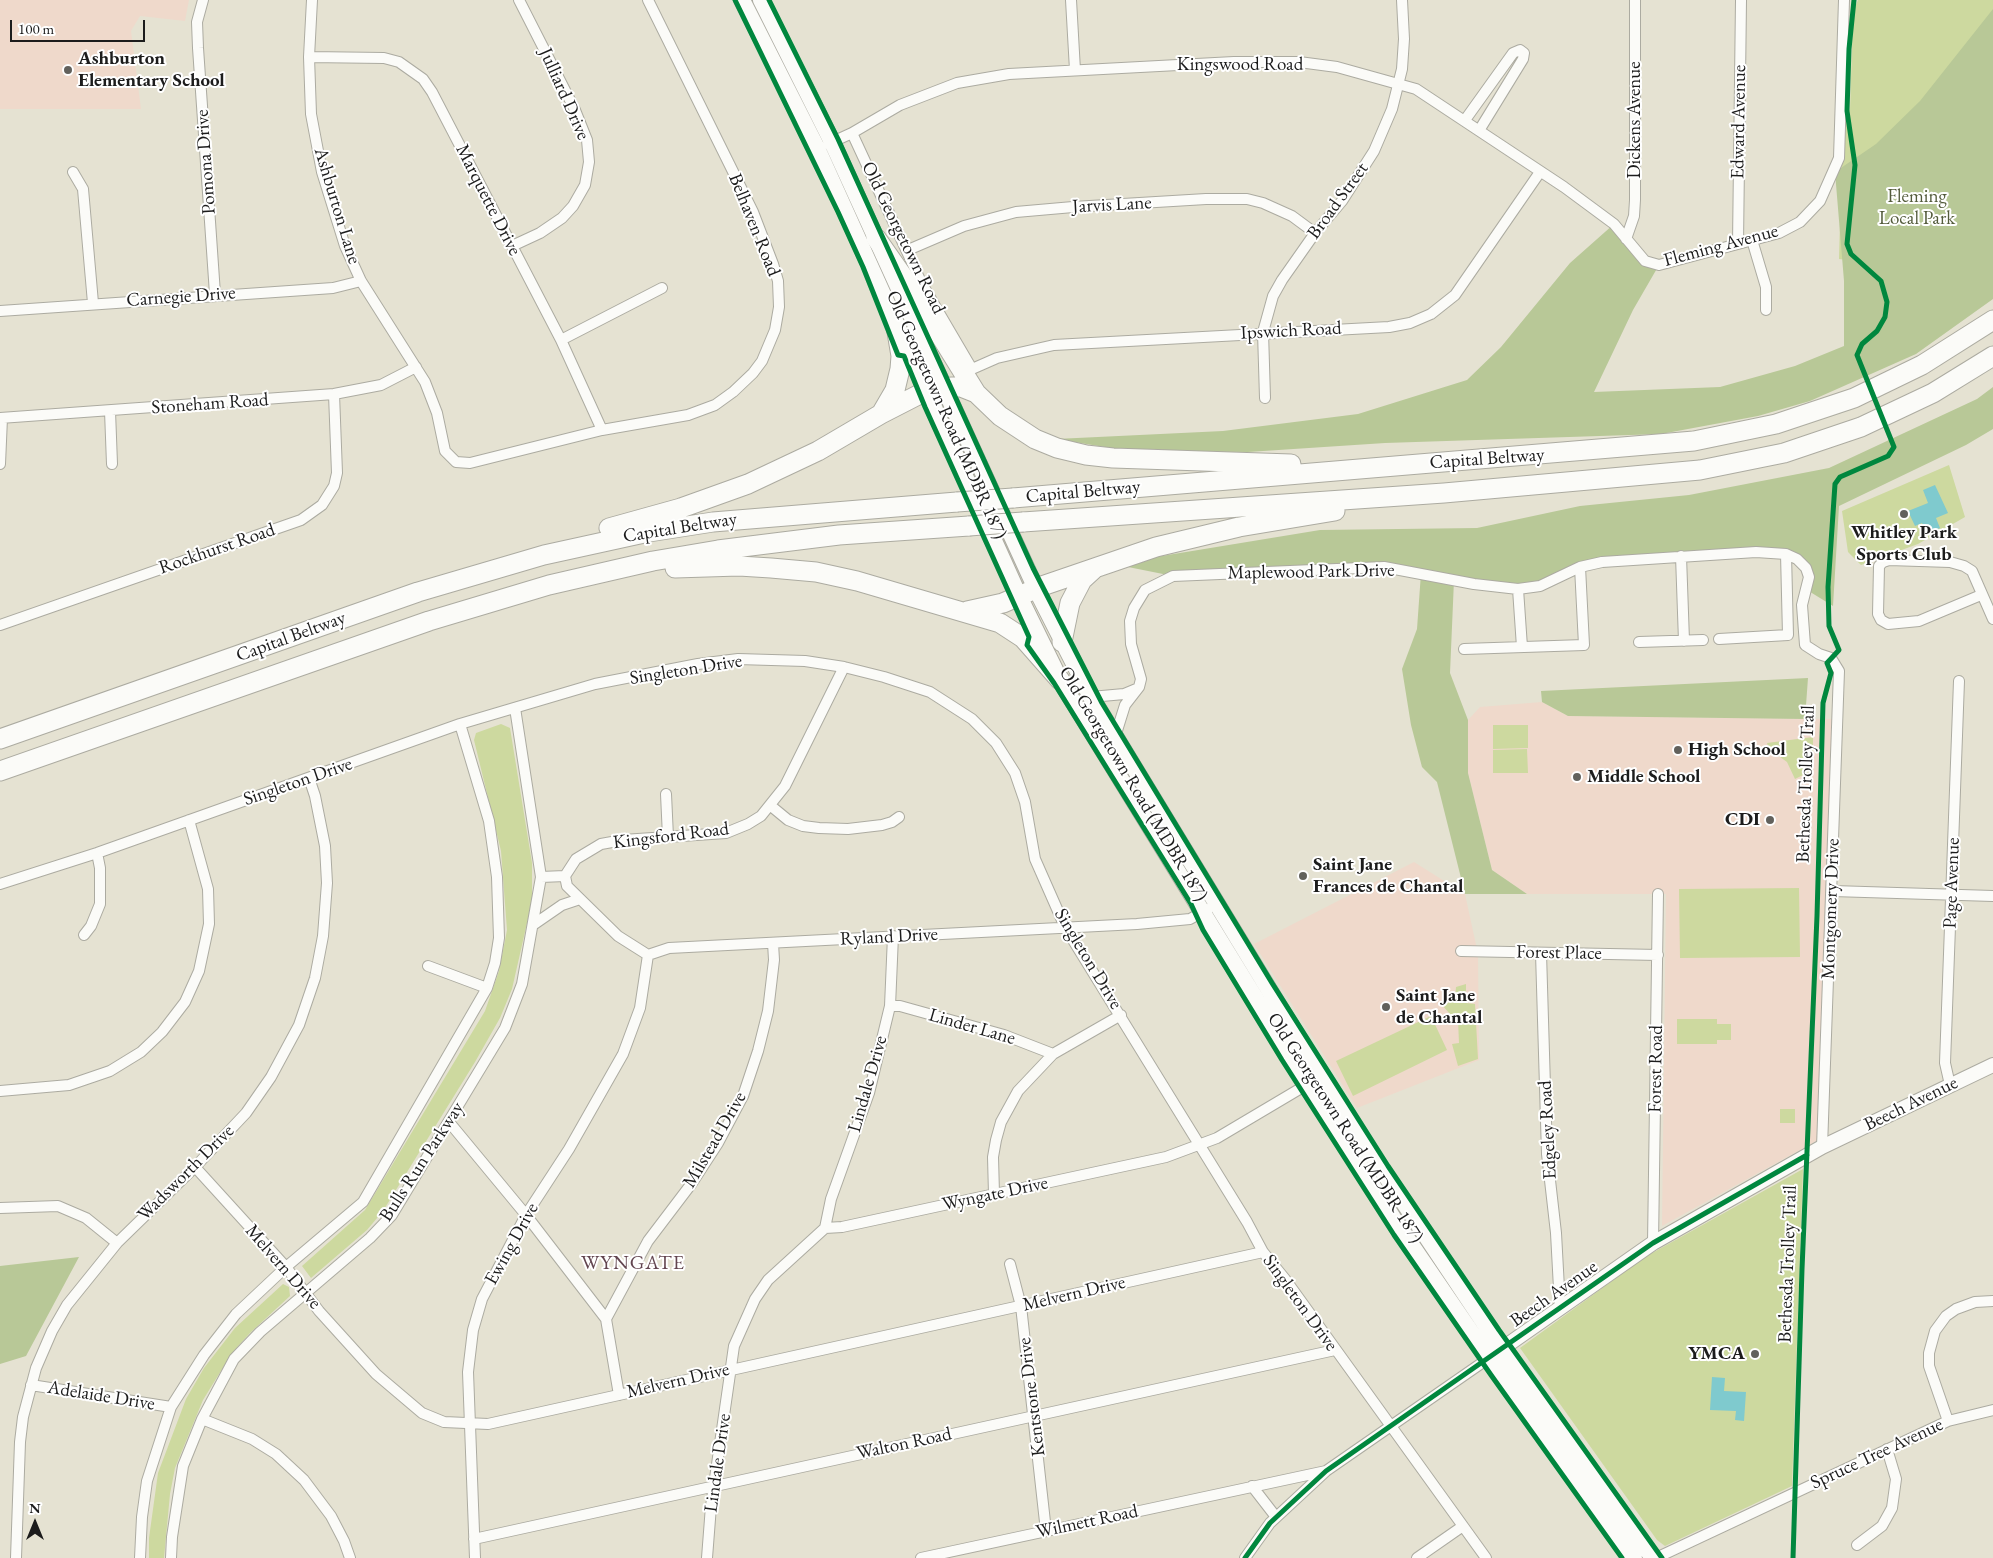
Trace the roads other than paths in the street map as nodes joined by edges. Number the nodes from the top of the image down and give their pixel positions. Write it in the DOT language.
graph roads {
  1 [pos="203,0"];
  2 [pos="312,0"];
  3 [pos="519,0"];
  4 [pos="648,0"];
  5 [pos="742,0"];
  6 [pos="761,0"];
  7 [pos="1071,0"];
  8 [pos="1402,0"];
  9 [pos="1634,0"];
  10 [pos="1741,0"];
  11 [pos="1844,0"];
  12 [pos="309,57"];
  13 [pos="1075,70"];
  14 [pos="1400,83"];
  15 [pos="1465,120"];
  16 [pos="1480,129"];
  17 [pos="852,133"];
  18 [pos="824,145"];
  19 [pos="73,172"];
  20 [pos="1540,172"];
  21 [pos="1315,233"];
  22 [pos="876,238"];
  23 [pos="1626,239"];
  24 [pos="1752,240"];
  25 [pos="1738,244"];
  26 [pos="512,246"];
  27 [pos="908,250"];
  28 [pos="361,281"];
  29 [pos="662,288"];
  30 [pos="215,294"];
  31 [pos="93,303"];
  32 [pos="1766,310"];
  33 [pos="0,311"];
  34 [pos="1993,320"];
  35 [pos="896,326"];
  36 [pos="1262,332"];
  37 [pos="561,340"];
  38 [pos="1993,356"];
  39 [pos="416,367"];
  40 [pos="972,369"];
  41 [pos="935,390"];
  42 [pos="976,393"];
  43 [pos="334,394"];
  44 [pos="1265,398"];
  45 [pos="110,411"];
  46 [pos="881,414"];
  47 [pos="1,418"];
  48 [pos="602,430"];
  49 [pos="445,451"];
  50 [pos="1441,463"];
  51 [pos="0,464"];
  52 [pos="112,464"];
  53 [pos="1444,493"];
  54 [pos="1786,554"];
  55 [pos="1681,556"];
  56 [pos="1097,566"];
  57 [pos="1580,567"];
  58 [pos="549,585"];
  59 [pos="1518,589"];
  60 [pos="418,592"];
  61 [pos="1027,592"];
  62 [pos="1981,595"];
  63 [pos="963,611"];
  64 [pos="1993,619"];
  65 [pos="0,625"];
  66 [pos="1719,639"];
  67 [pos="1684,640"];
  68 [pos="1703,640"];
  69 [pos="1062,642"];
  70 [pos="1639,642"];
  71 [pos="1522,647"];
  72 [pos="1464,649"];
  73 [pos="844,667"];
  74 [pos="1060,680"];
  75 [pos="1959,681"];
  76 [pos="1139,687"];
  77 [pos="1091,697"];
  78 [pos="515,708"];
  79 [pos="460,724"];
  80 [pos="1115,737"];
  81 [pos="0,739"];
  82 [pos="0,771"];
  83 [pos="309,778"];
  84 [pos="666,794"];
  85 [pos="770,806"];
  86 [pos="899,817"];
  87 [pos="189,820"];
  88 [pos="668,837"];
  89 [pos="97,853"];
  90 [pos="565,876"];
  91 [pos="541,877"];
  92 [pos="0,884"];
  93 [pos="1833,892"];
  94 [pos="1658,894"];
  95 [pos="1951,895"];
  96 [pos="1993,896"];
  97 [pos="580,899"];
  98 [pos="1209,908"];
  99 [pos="533,925"];
  100 [pos="1065,927"];
  101 [pos="84,935"];
  102 [pos="893,936"];
  103 [pos="773,943"];
  104 [pos="1461,951"];
  105 [pos="1541,953"];
  106 [pos="648,955"];
  107 [pos="1658,955"];
  108 [pos="428,966"];
  109 [pos="487,988"];
  110 [pos="890,1006"];
  111 [pos="1121,1015"];
  112 [pos="1053,1054"];
  113 [pos="1993,1065"];
  114 [pos="1314,1080"];
  115 [pos="1950,1085"];
  116 [pos="0,1091"];
  117 [pos="449,1122"];
  118 [pos="1200,1145"];
  119 [pos="1822,1147"];
  120 [pos="195,1167"];
  121 [pos="994,1194"];
  122 [pos="0,1208"];
  123 [pos="526,1215"];
  124 [pos="825,1228"];
  125 [pos="117,1243"];
  126 [pos="1653,1243"];
  127 [pos="1262,1252"];
  128 [pos="1010,1264"];
  129 [pos="286,1267"];
  130 [pos="306,1293"];
  131 [pos="1993,1300"];
  132 [pos="1020,1306"];
  133 [pos="1560,1307"];
  134 [pos="606,1318"];
  135 [pos="1335,1350"];
  136 [pos="1495,1354"];
  137 [pos="732,1369"];
  138 [pos="31,1385"];
  139 [pos="619,1395"];
  140 [pos="171,1407"];
  141 [pos="1993,1410"];
  142 [pos="1035,1416"];
  143 [pos="202,1418"];
  144 [pos="1948,1421"];
  145 [pos="469,1424"];
  146 [pos="1392,1427"];
  147 [pos="1887,1449"];
  148 [pos="1326,1470"];
  149 [pos="714,1486"];
  150 [pos="1252,1486"];
  151 [pos="1276,1518"];
  152 [pos="1463,1526"];
  153 [pos="1046,1531"];
  154 [pos="474,1539"];
  155 [pos="1857,1546"];
  156 [pos="16,1558"];
  157 [pos="140,1558"];
  158 [pos="172,1558"];
  159 [pos="350,1558"];
  160 [pos="475,1558"];
  161 [pos="707,1558"];
  162 [pos="921,1558"];
  163 [pos="1246,1558"];
  164 [pos="1417,1558"];
  165 [pos="1486,1558"];
  166 [pos="1634,1558"];
  167 [pos="1655,1558"];
  1 -- 30 [label="street, Pomona Drive"];
  2 -- 12 [label="street, Ashburton Lane"];
  3 -- 26 [label="street, Julliard Drive"];
  4 -- 48 [label="street, Belhaven Road"];
  5 -- 18 [label="main road, Old Georgetown Road"];
  6 -- 18 [label="main road, Old Georgetown Road"];
  7 -- 13 [label="street"];
  8 -- 14 [label="street, Broad Street"];
  9 -- 23 [label="street, Dickens Avenue"];
  10 -- 25 [label="street, Edward Avenue"];
  11 -- 24 [label="street, Fleming Avenue"];
  12 -- 26 [label="street, Marquette Drive"];
  12 -- 28 [label="street, Ashburton Lane"];
  13 -- 14 [label="street, Kingswood Road"];
  13 -- 17 [label="street, Kingswood Road"];
  14 -- 15 [label="street, Kingswood Road"];
  14 -- 21 [label="street, Broad Street"];
  15 -- 16 [label="street, Kingswood Road"];
  15 -- 16 [label="street"];
  16 -- 20 [label="street, Kingswood Road"];
  17 -- 18 [label="street, Kingswood Road"];
  17 -- 27 [label="street, Old Georgetown Road"];
  18 -- 22 [label="main road, Old Georgetown Road"];
  18 -- 35 [label="main road, Old Georgetown Road"];
  19 -- 31 [label="street"];
  20 -- 23 [label="street, Kingswood Road"];
  20 -- 36 [label="street, Ipswich Road"];
  21 -- 27 [label="street, Jarvis Lane"];
  21 -- 36 [label="street, Broad Street"];
  22 -- 41 [label="main road, Old Georgetown Road"];
  22 -- 42 [label="highway"];
  23 -- 25 [label="street, Fleming Avenue"];
  24 -- 25 [label="street, Fleming Avenue"];
  24 -- 32 [label="street"];
  26 -- 37 [label="street, Marquette Drive"];
  27 -- 40 [label="street, Old Georgetown Road"];
  28 -- 30 [label="street, Carnegie Drive"];
  28 -- 39 [label="street, Ashburton Lane"];
  29 -- 37 [label="street"];
  30 -- 31 [label="street, Carnegie Drive"];
  31 -- 33 [label="street, Carnegie Drive"];
  34 -- 50 [label="highway, Capital Beltway"];
  35 -- 41 [label="main road, Old Georgetown Road"];
  35 -- 46 [label="highway"];
  36 -- 40 [label="street, Ipswich Road"];
  36 -- 44 [label="street, Broad Street"];
  37 -- 48 [label="street, Marquette Drive"];
  38 -- 53 [label="highway, Capital Beltway"];
  39 -- 43 [label="street, Stoneham Road"];
  39 -- 49 [label="street, Ashburton Lane"];
  41 -- 42 [label="highway"];
  41 -- 46 [label="highway"];
  41 -- 61 [label="main road, Old Georgetown Road"];
  42 -- 50 [label="highway"];
  43 -- 45 [label="street, Stoneham Road"];
  43 -- 65 [label="street, Rockhurst Road"];
  45 -- 47 [label="street, Stoneham Road"];
  45 -- 52 [label="street"];
  46 -- 60 [label="highway"];
  47 -- 51 [label="street"];
  48 -- 49 [label="street, Belhaven Road"];
  50 -- 60 [label="highway, Capital Beltway, bridge"];
  53 -- 56 [label="highway"];
  53 -- 58 [label="highway, Capital Beltway, bridge"];
  54 -- 55 [label="street, Maplewood Park Drive"];
  54 -- 66 [label="street"];
  54 -- 93 [label="street, Montgomery Drive"];
  55 -- 57 [label="street, Maplewood Park Drive"];
  55 -- 67 [label="street"];
  56 -- 61 [label="highway"];
  56 -- 69 [label="highway"];
  57 -- 59 [label="street, Maplewood Park Drive"];
  57 -- 71 [label="street"];
  58 -- 63 [label="highway"];
  58 -- 82 [label="highway, Capital Beltway"];
  59 -- 71 [label="street"];
  59 -- 76 [label="street, Maplewood Park Drive"];
  60 -- 81 [label="highway, Capital Beltway"];
  61 -- 63 [label="highway"];
  61 -- 69 [label="main road, Old Georgetown Road"];
  61 -- 74 [label="main road, Old Georgetown Road"];
  62 -- 62 [label="street"];
  62 -- 64 [label="street"];
  63 -- 74 [label="highway"];
  67 -- 68 [label="street"];
  67 -- 70 [label="street"];
  69 -- 77 [label="main road, Old Georgetown Road"];
  71 -- 72 [label="street"];
  73 -- 78 [label="street, Singleton Drive"];
  73 -- 85 [label="street, Kingsford Road"];
  73 -- 100 [label="street, Singleton Drive"];
  74 -- 98 [label="main road, Old Georgetown Road"];
  75 -- 95 [label="street, Page Avenue"];
  76 -- 77 [label="street"];
  76 -- 80 [label="street"];
  77 -- 80 [label="main road, Old Georgetown Road"];
  78 -- 79 [label="street, Singleton Drive"];
  78 -- 91 [label="street, Bulls Run Parkway"];
  79 -- 83 [label="street, Singleton Drive"];
  79 -- 109 [label="street, Bulls Run Parkway"];
  80 -- 98 [label="main road, Old Georgetown Road"];
  83 -- 87 [label="street, Singleton Drive"];
  83 -- 120 [label="street, Wadsworth Drive"];
  84 -- 88 [label="street"];
  85 -- 86 [label="street"];
  85 -- 88 [label="street, Kingsford Road"];
  87 -- 89 [label="street, Singleton Drive"];
  87 -- 116 [label="street"];
  88 -- 90 [label="street, Kingsford Road"];
  89 -- 92 [label="street, Singleton Drive"];
  89 -- 101 [label="street"];
  90 -- 91 [label="street"];
  90 -- 97 [label="street"];
  91 -- 99 [label="street, Bulls Run Parkway"];
  93 -- 95 [label="street"];
  93 -- 119 [label="street, Montgomery Drive"];
  94 -- 107 [label="street, Forest Road"];
  95 -- 96 [label="street"];
  95 -- 115 [label="street, Page Avenue"];
  97 -- 99 [label="street"];
  97 -- 106 [label="street"];
  98 -- 100 [label="street, Ryland Drive"];
  98 -- 114 [label="main road, Old Georgetown Road"];
  99 -- 117 [label="street, Bulls Run Parkway"];
  100 -- 102 [label="street, Ryland Drive"];
  100 -- 111 [label="street, Singleton Drive"];
  102 -- 103 [label="street, Ryland Drive"];
  102 -- 110 [label="street, Lindale Drive"];
  103 -- 106 [label="street, Ryland Drive"];
  103 -- 134 [label="street, Milstead Drive"];
  104 -- 105 [label="street, Forest Place"];
  105 -- 107 [label="street, Forest Place"];
  105 -- 133 [label="street, Edgeley Road"];
  106 -- 123 [label="street, Ewing Drive"];
  107 -- 126 [label="street, Forest Road"];
  108 -- 109 [label="street"];
  109 -- 129 [label="street, Bulls Run Parkway"];
  110 -- 112 [label="street, Linder Lane"];
  110 -- 124 [label="street, Lindale Drive"];
  111 -- 112 [label="street"];
  111 -- 118 [label="street, Singleton Drive"];
  112 -- 121 [label="street"];
  113 -- 115 [label="street, Beech Avenue"];
  114 -- 118 [label="street, Wyngate Drive"];
  114 -- 136 [label="main road, Old Georgetown Road"];
  115 -- 119 [label="street, Beech Avenue"];
  117 -- 123 [label="street"];
  117 -- 130 [label="street, Bulls Run Parkway"];
  118 -- 121 [label="street, Wyngate Drive"];
  118 -- 127 [label="street, Singleton Drive"];
  119 -- 126 [label="street, Beech Avenue"];
  120 -- 125 [label="street, Wadsworth Drive"];
  120 -- 129 [label="street, Melvern Drive"];
  121 -- 124 [label="street, Wyngate Drive"];
  122 -- 125 [label="street"];
  123 -- 134 [label="street"];
  123 -- 145 [label="street, Ewing Drive"];
  124 -- 137 [label="street"];
  125 -- 138 [label="street, Wadsworth Drive"];
  126 -- 133 [label="street, Beech Avenue"];
  127 -- 132 [label="street, Melvern Drive"];
  127 -- 135 [label="street, Singleton Drive"];
  128 -- 132 [label="street, Kentstone Drive"];
  129 -- 130 [label="street, Melvern Drive"];
  129 -- 140 [label="street, Bulls Run Parkway"];
  130 -- 143 [label="street, Bulls Run Parkway"];
  130 -- 145 [label="street, Melvern Drive"];
  131 -- 144 [label="street"];
  132 -- 137 [label="street, Melvern Drive"];
  132 -- 142 [label="street, Kentstone Drive"];
  133 -- 136 [label="street, Beech Avenue"];
  134 -- 139 [label="street"];
  135 -- 142 [label="street, Walton Road"];
  135 -- 146 [label="street, Singleton Drive"];
  136 -- 146 [label="street, Beech Avenue"];
  136 -- 166 [label="main road, Old Georgetown Road"];
  136 -- 167 [label="main road, Old Georgetown Road"];
  137 -- 139 [label="street, Melvern Drive"];
  137 -- 149 [label="street, Lindale Drive"];
  138 -- 140 [label="street, Adelaide Drive"];
  138 -- 156 [label="street, Wadsworth Drive"];
  139 -- 145 [label="street, Melvern Drive"];
  140 -- 157 [label="street, Bulls Run Parkway"];
  141 -- 144 [label="street, Spruce Tree Avenue"];
  142 -- 149 [label="street, Walton Road"];
  142 -- 153 [label="street, Kentstone Drive"];
  143 -- 158 [label="street, Bulls Run Parkway"];
  143 -- 159 [label="street"];
  144 -- 147 [label="street, Spruce Tree Avenue"];
  145 -- 154 [label="street, Ewing Drive"];
  146 -- 148 [label="street, Beech Avenue"];
  146 -- 152 [label="street, Singleton Drive"];
  147 -- 155 [label="street"];
  147 -- 167 [label="street, Spruce Tree Avenue"];
  148 -- 150 [label="street, Wilmett Road"];
  148 -- 151 [label="street, Beech Avenue"];
  149 -- 154 [label="street, Walton Road"];
  149 -- 161 [label="street, Lindale Drive"];
  150 -- 151 [label="street"];
  150 -- 153 [label="street, Wilmett Road"];
  151 -- 163 [label="street, Beech Avenue"];
  152 -- 164 [label="street"];
  152 -- 165 [label="street, Singleton Drive"];
  153 -- 162 [label="street, Wilmett Road"];
  154 -- 160 [label="street, Ewing Drive"];
}
